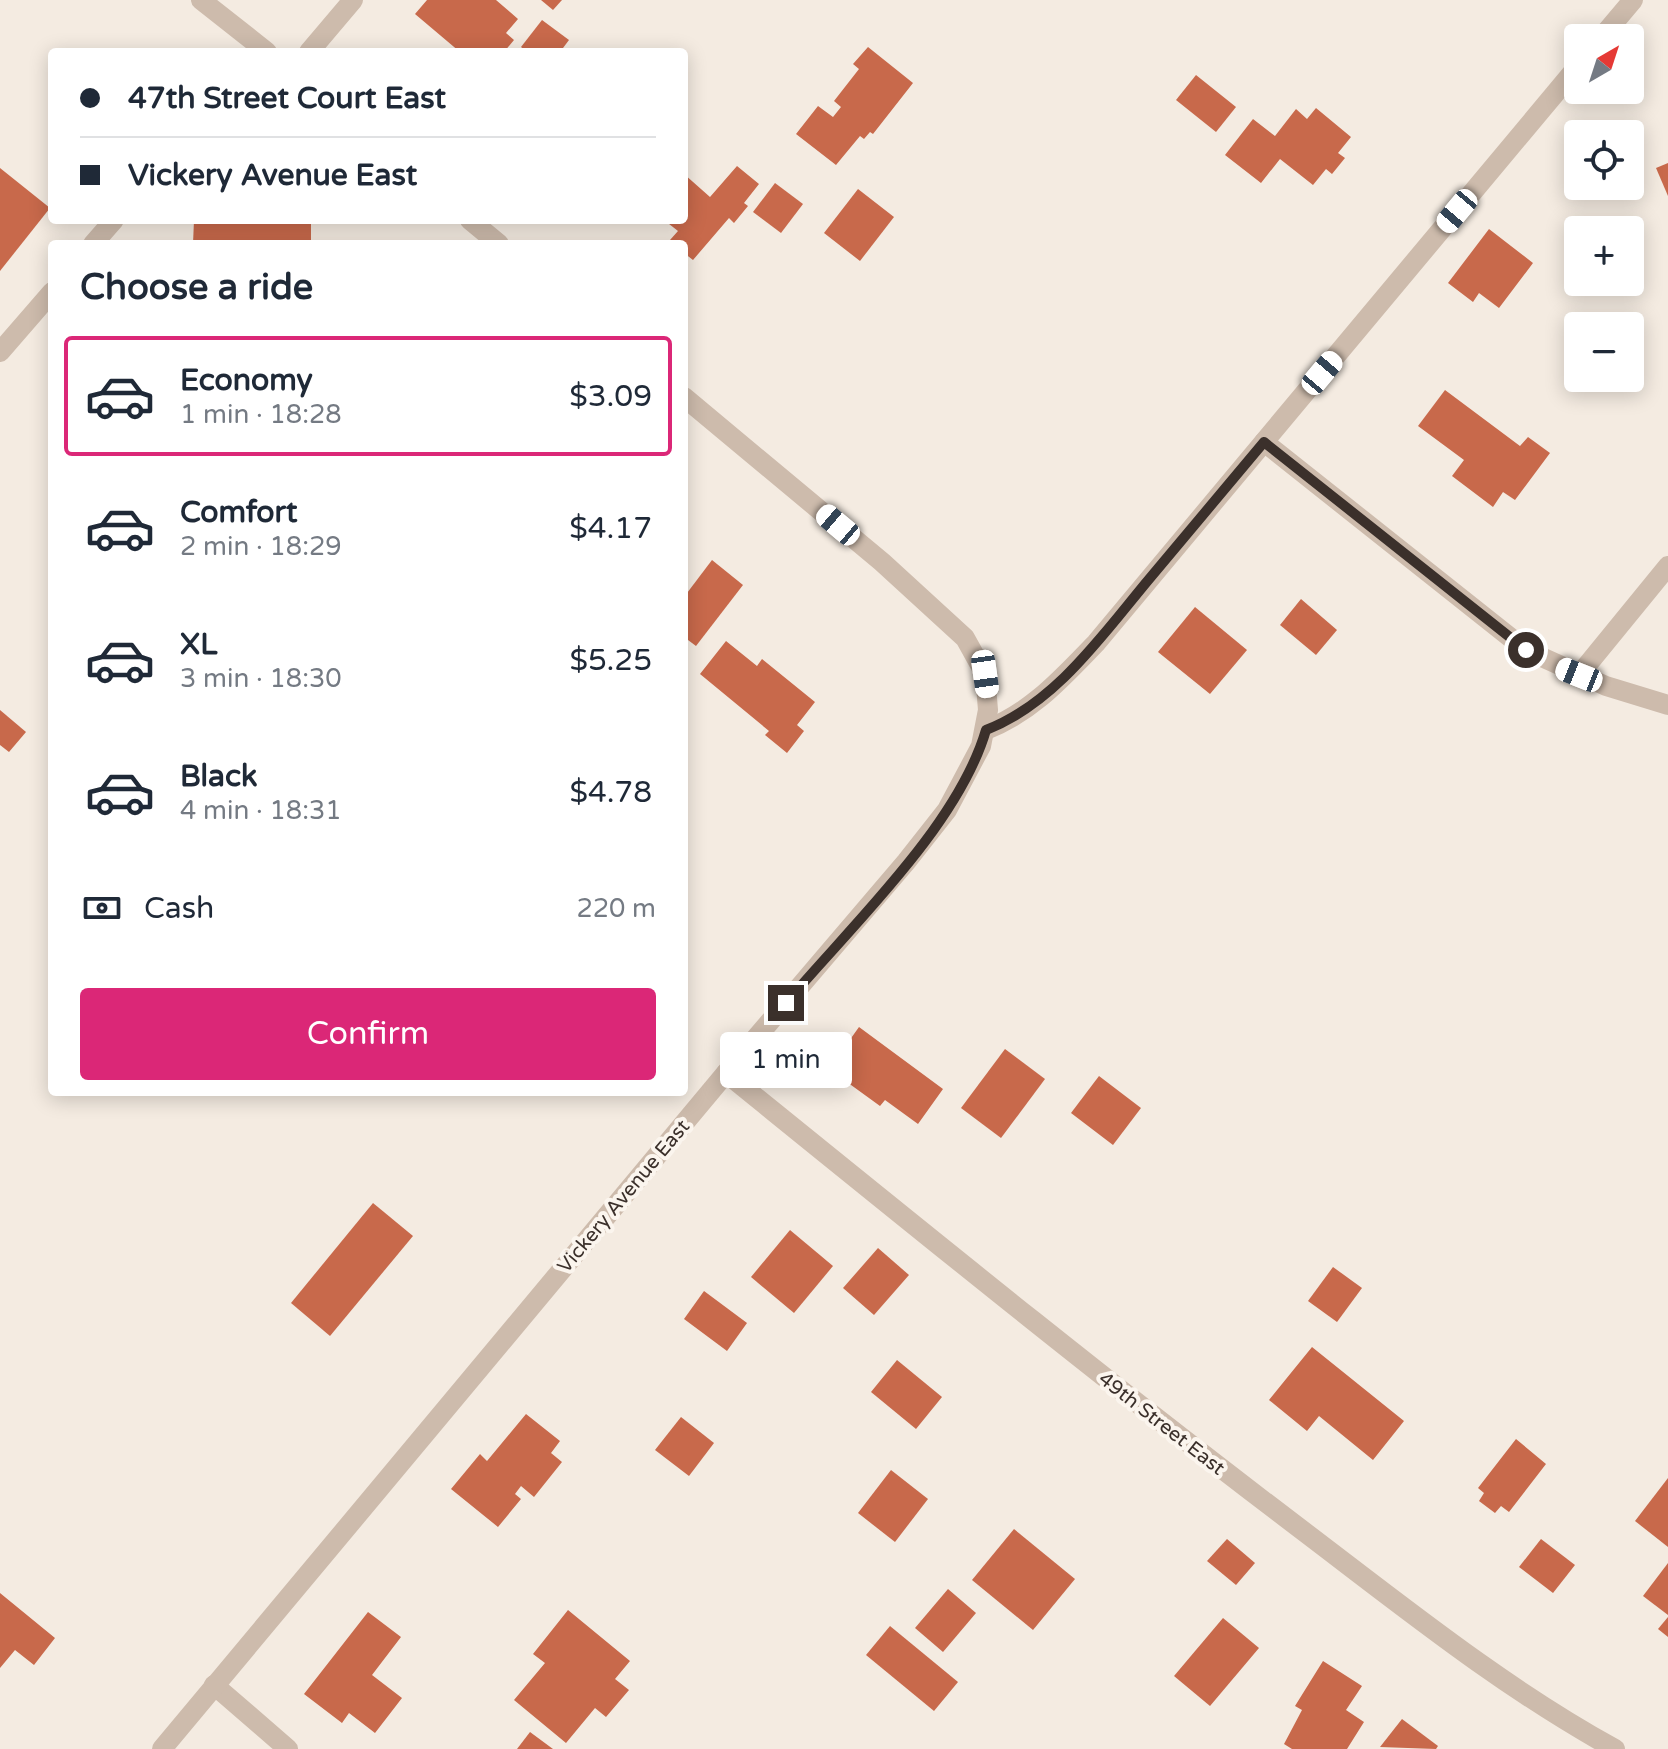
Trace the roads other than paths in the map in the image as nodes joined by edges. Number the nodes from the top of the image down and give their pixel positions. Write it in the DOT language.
graph roads {
  1 [pos="201,0"];
  2 [pos="353,0"];
  3 [pos="1633,0"];
  4 [pos="1613,24"];
  5 [pos="259,48"];
  6 [pos="312,48"];
  7 [pos="1564,83"];
  8 [pos="110,224"];
  9 [pos="475,224"];
  10 [pos="96,240"];
  11 [pos="494,240"];
  12 [pos="48,297"];
  13 [pos="0,352"];
  14 [pos="688,400"];
  15 [pos="1264,442"];
  16 [pos="1668,566"];
  17 [pos="1579,675"];
  18 [pos="1668,705"];
  19 [pos="986,730"];
  20 [pos="726,1073"];
  21 [pos="214,1685"];
  22 [pos="162,1749"];
  23 [pos="288,1749"];
  24 [pos="1615,1749"];
  1 -- 5 [label="street"];
  2 -- 6 [label="street"];
  3 -- 4 [label="street"];
  7 -- 15 [label="street"];
  8 -- 10 [label="street"];
  9 -- 11 [label="street"];
  12 -- 13 [label="street"];
  14 -- 19 [label="street"];
  15 -- 17 [label="street"];
  15 -- 19 [label="street"];
  16 -- 17 [label="street"];
  17 -- 18 [label="street"];
  19 -- 20 [label="street, Vickery Avenue East"];
  20 -- 21 [label="street, Vickery Avenue East"];
  20 -- 24 [label="street, 49th Street East"];
  21 -- 22 [label="street, Vickery Avenue East"];
  21 -- 23 [label="street"];
}
